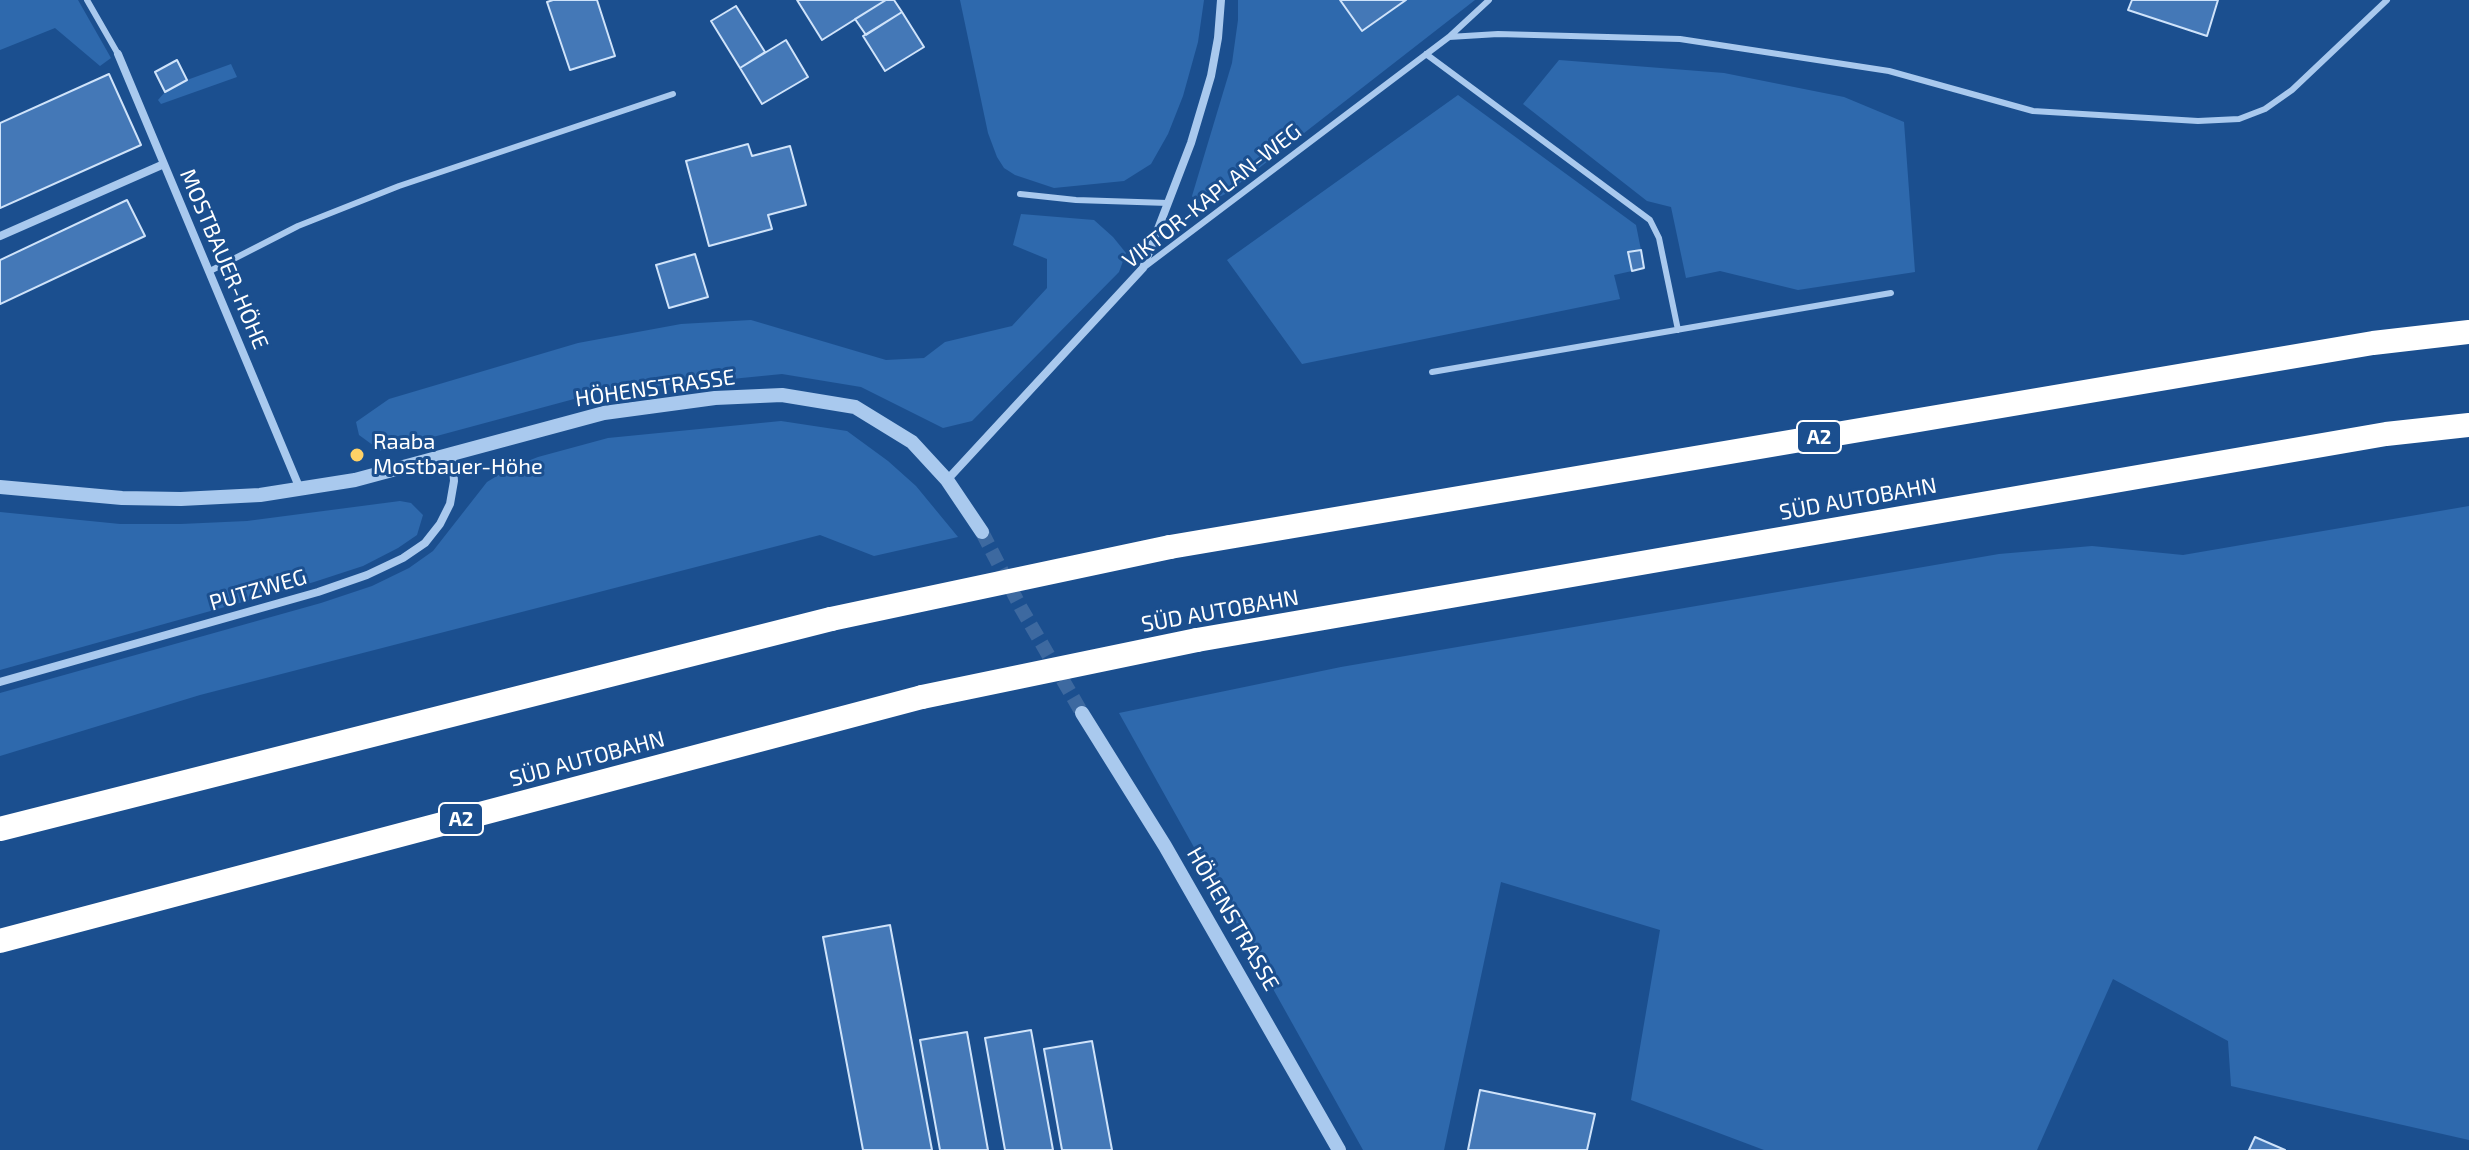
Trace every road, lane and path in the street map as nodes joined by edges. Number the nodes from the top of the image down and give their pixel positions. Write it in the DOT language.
graph roads {
  1 [pos="87,0"];
  2 [pos="1221,0"];
  3 [pos="1489,0"];
  4 [pos="2387,0"];
  5 [pos="1449,37"];
  6 [pos="118,54"];
  7 [pos="1426,54"];
  8 [pos="673,94"];
  9 [pos="164,164"];
  10 [pos="1020,194"];
  11 [pos="1168,203"];
  12 [pos="0,236"];
  13 [pos="1143,268"];
  14 [pos="210,271"];
  15 [pos="1891,293"];
  16 [pos="1678,330"];
  17 [pos="2469,332"];
  18 [pos="1432,372"];
  19 [pos="2469,425"];
  20 [pos="452,454"];
  21 [pos="947,480"];
  22 [pos="0,487"];
  23 [pos="300,490"];
  24 [pos="982,532"];
  25 [pos="0,682"];
  26 [pos="1082,713"];
  27 [pos="0,829"];
  28 [pos="0,941"];
  29 [pos="1339,1150"];
  1 -- 6 [label="lane"];
  2 -- 11 [label="street"];
  3 -- 5 [label="lane, VIKTOR-KAPLAN-WEG"];
  4 -- 5 [label="lane"];
  5 -- 7 [label="lane, VIKTOR-KAPLAN-WEG"];
  6 -- 9 [label="street"];
  7 -- 13 [label="lane, VIKTOR-KAPLAN-WEG"];
  7 -- 16 [label="lane"];
  8 -- 14 [label="lane"];
  9 -- 12 [label="street, MOSTBAUER-HÖHE"];
  9 -- 14 [label="street, MOSTBAUER-HÖHE"];
  10 -- 11 [label="lane"];
  11 -- 13 [label="street"];
  13 -- 21 [label="street, VIKTOR-KAPLAN-WEG"];
  14 -- 23 [label="street, MOSTBAUER-HÖHE"];
  15 -- 16 [label="lane"];
  16 -- 18 [label="lane"];
  17 -- 27 [label="highway, A2, bridge"];
  19 -- 28 [label="highway, SÜD AUTOBAHN / A2, bridge"];
  20 -- 21 [label="street, HÖHENSTRASSE"];
  20 -- 23 [label="street, HÖHENSTRASSE"];
  20 -- 25 [label="street, PUTZWEG"];
  21 -- 24 [label="street, HÖHENSTRASSE"];
  22 -- 23 [label="street, HÖHENSTRASSE"];
  26 -- 29 [label="street, HÖHENSTRASSE"];
}
